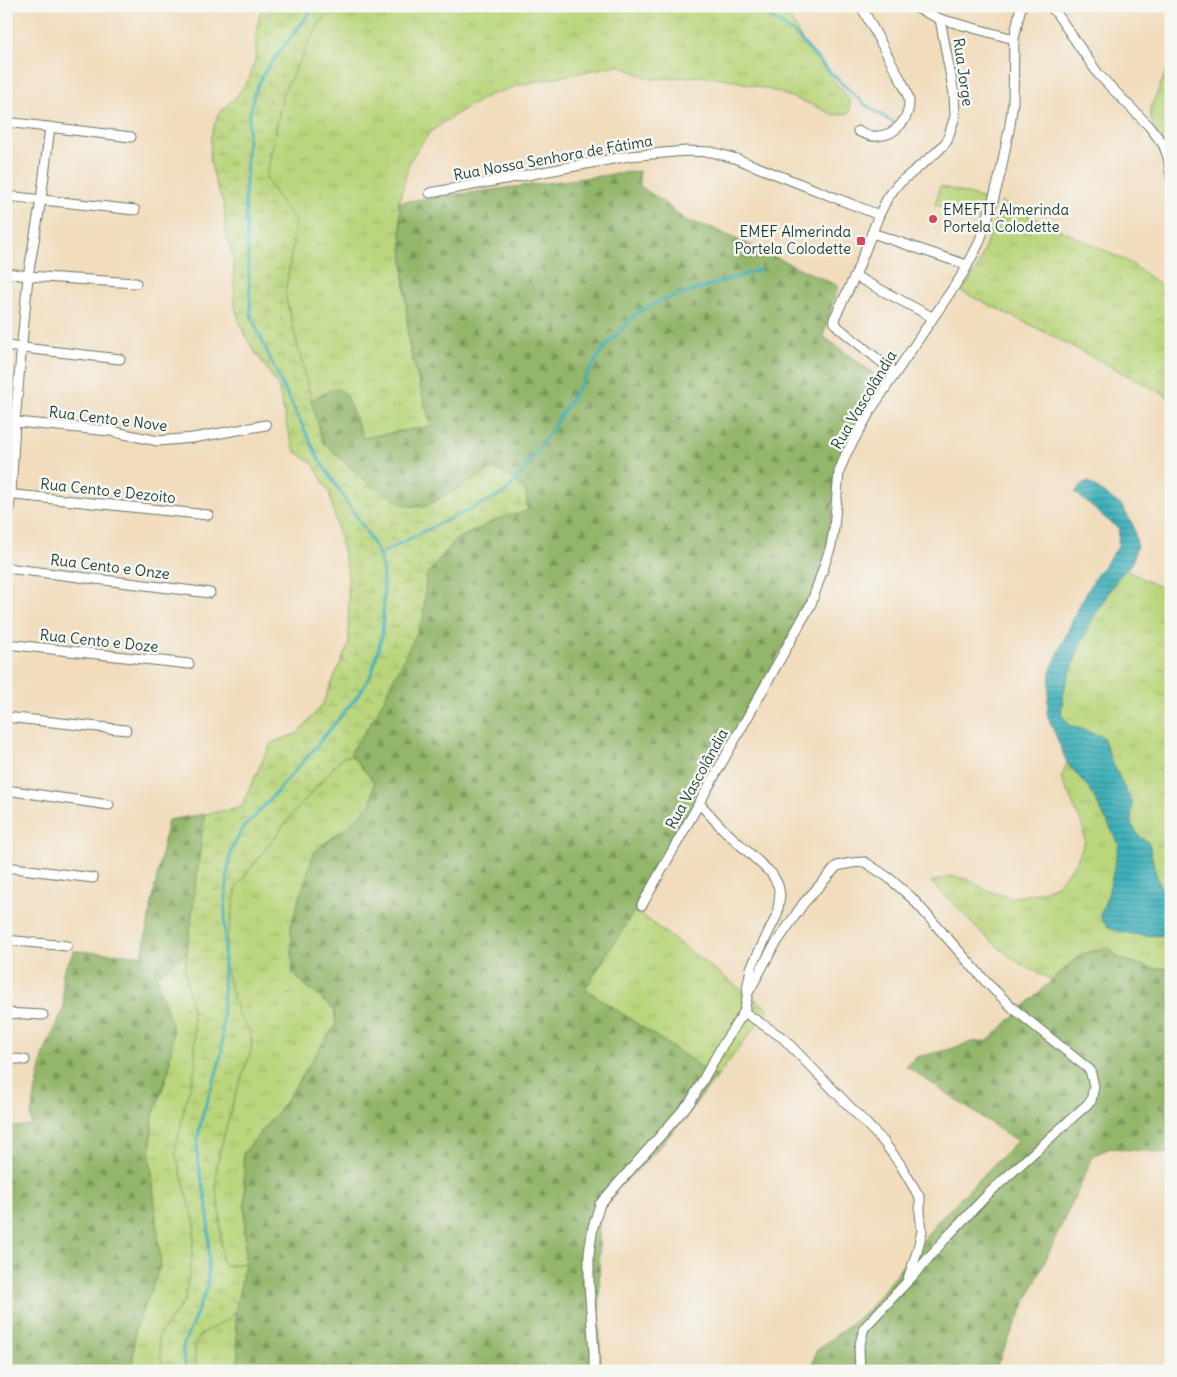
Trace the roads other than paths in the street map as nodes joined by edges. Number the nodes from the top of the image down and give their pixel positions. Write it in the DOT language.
graph roads {
  1 [pos="861,6"];
  2 [pos="912,6"];
  3 [pos="1021,6"];
  4 [pos="1050,6"];
  5 [pos="940,19"];
  6 [pos="1014,39"];
  7 [pos="6,122"];
  8 [pos="50,127"];
  9 [pos="858,131"];
  10 [pos="131,137"];
  11 [pos="1171,177"];
  12 [pos="430,194"];
  13 [pos="6,196"];
  14 [pos="41,200"];
  15 [pos="135,210"];
  16 [pos="879,215"];
  17 [pos="872,233"];
  18 [pos="967,265"];
  19 [pos="6,273"];
  20 [pos="28,276"];
  21 [pos="855,276"];
  22 [pos="136,283"];
  23 [pos="932,317"];
  24 [pos="6,346"];
  25 [pos="22,348"];
  26 [pos="120,359"];
  27 [pos="895,373"];
  28 [pos="11,422"];
  29 [pos="266,424"];
  30 [pos="8,494"];
  31 [pos="208,515"];
  32 [pos="6,530"];
  33 [pos="6,568"];
  34 [pos="210,594"];
  35 [pos="6,644"];
  36 [pos="189,664"];
  37 [pos="6,717"];
  38 [pos="126,730"];
  39 [pos="6,790"];
  40 [pos="699,803"];
  41 [pos="108,805"];
  42 [pos="6,867"];
  43 [pos="93,878"];
  44 [pos="642,905"];
  45 [pos="6,940"];
  46 [pos="68,946"];
  47 [pos="748,993"];
  48 [pos="744,1012"];
  49 [pos="6,1013"];
  50 [pos="43,1015"];
  51 [pos="6,1058"];
  52 [pos="25,1060"];
  53 [pos="907,1282"];
  54 [pos="594,1371"];
  55 [pos="860,1371"];
  1 -- 9 [label="street"];
  2 -- 5 [label="street"];
  3 -- 6 [label="street, Rua Vascolândia"];
  4 -- 11 [label="street"];
  5 -- 6 [label="street"];
  5 -- 16 [label="street, Rua Jorge"];
  6 -- 18 [label="street, Rua Vascolândia"];
  7 -- 8 [label="street"];
  8 -- 10 [label="street"];
  8 -- 14 [label="street"];
  12 -- 16 [label="street, Rua Nossa Senhora de Fátima"];
  13 -- 14 [label="street"];
  14 -- 15 [label="street"];
  14 -- 20 [label="street"];
  16 -- 17 [label="street, Rua Jorge"];
  17 -- 18 [label="street"];
  17 -- 21 [label="street, Rua Jorge"];
  18 -- 23 [label="street, Rua Vascolândia"];
  19 -- 20 [label="street"];
  20 -- 22 [label="street"];
  20 -- 25 [label="street"];
  21 -- 23 [label="street"];
  21 -- 27 [label="street, Rua Jorge"];
  23 -- 27 [label="street, Rua Vascolândia"];
  24 -- 25 [label="street"];
  25 -- 26 [label="street"];
  25 -- 28 [label="street"];
  27 -- 40 [label="street, Rua Vascolândia"];
  28 -- 29 [label="street, Rua Cento e Nove"];
  28 -- 30 [label="street"];
  30 -- 31 [label="street, Rua Cento e Dezoito"];
  30 -- 32 [label="street"];
  33 -- 34 [label="street, Rua Cento e Onze"];
  35 -- 36 [label="street, Rua Cento e Doze"];
  37 -- 38 [label="street"];
  39 -- 41 [label="street"];
  40 -- 44 [label="street, Rua Vascolândia"];
  40 -- 47 [label="street"];
  42 -- 43 [label="street"];
  45 -- 46 [label="street"];
  47 -- 48 [label="street"];
  47 -- 53 [label="street"];
  48 -- 53 [label="street"];
  48 -- 54 [label="street"];
  49 -- 50 [label="street"];
  51 -- 52 [label="street"];
  53 -- 55 [label="street"];
}
